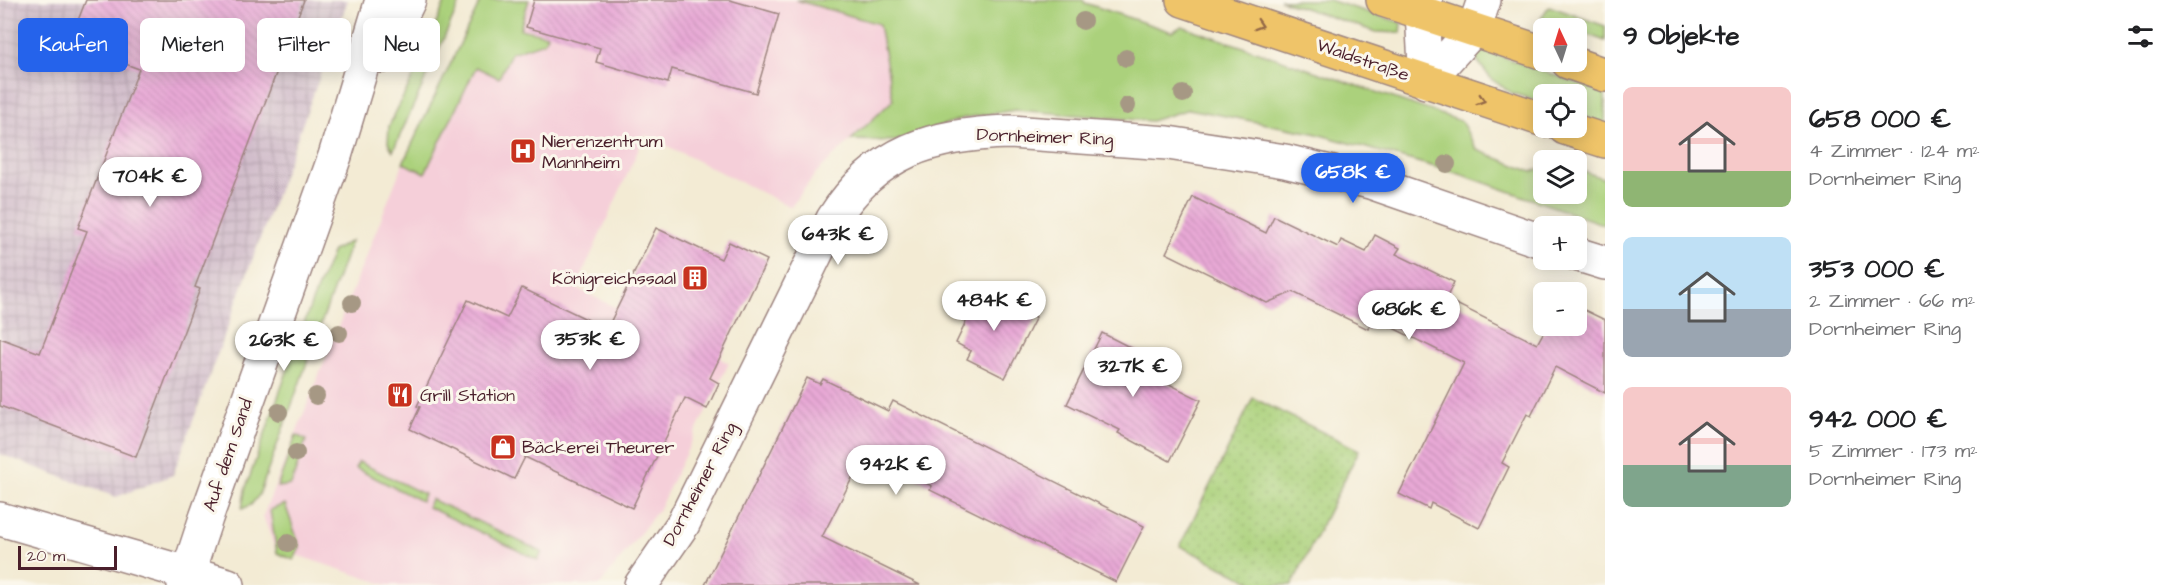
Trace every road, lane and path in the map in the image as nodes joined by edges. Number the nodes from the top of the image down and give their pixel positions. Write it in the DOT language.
graph roads {
  1 [pos="382,0"];
  2 [pos="409,0"];
  3 [pos="1184,0"];
  4 [pos="1383,0"];
  5 [pos="1424,6"];
  6 [pos="1479,15"];
  7 [pos="1533,47"];
  8 [pos="1587,69"];
  9 [pos="1605,75"];
  10 [pos="1425,81"];
  11 [pos="1533,116"];
  12 [pos="1587,135"];
  13 [pos="1605,141"];
  14 [pos="335,156"];
  15 [pos="1533,238"];
  16 [pos="1587,257"];
  17 [pos="1605,263"];
  18 [pos="0,519"];
  19 [pos="186,579"];
  20 [pos="228,585"];
  21 [pos="641,585"];
  1 -- 14 [label="street, Auf dem Sand"];
  2 -- 14 [label="street, Auf dem Sand"];
  3 -- 10 [label="main road, Waldstraße, one-way"];
  4 -- 5 [label="main road"];
  5 -- 6 [label="main road"];
  5 -- 10 [label="street"];
  6 -- 7 [label="main road"];
  6 -- 10 [label="street"];
  8 -- 9 [label="main road"];
  10 -- 11 [label="main road, Waldstraße, one-way"];
  12 -- 13 [label="main road"];
  14 -- 19 [label="street, Auf dem Sand"];
  15 -- 21 [label="street, Dornheimer Ring"];
  16 -- 17 [label="street"];
  18 -- 19 [label="street"];
  19 -- 20 [label="street"];
}
